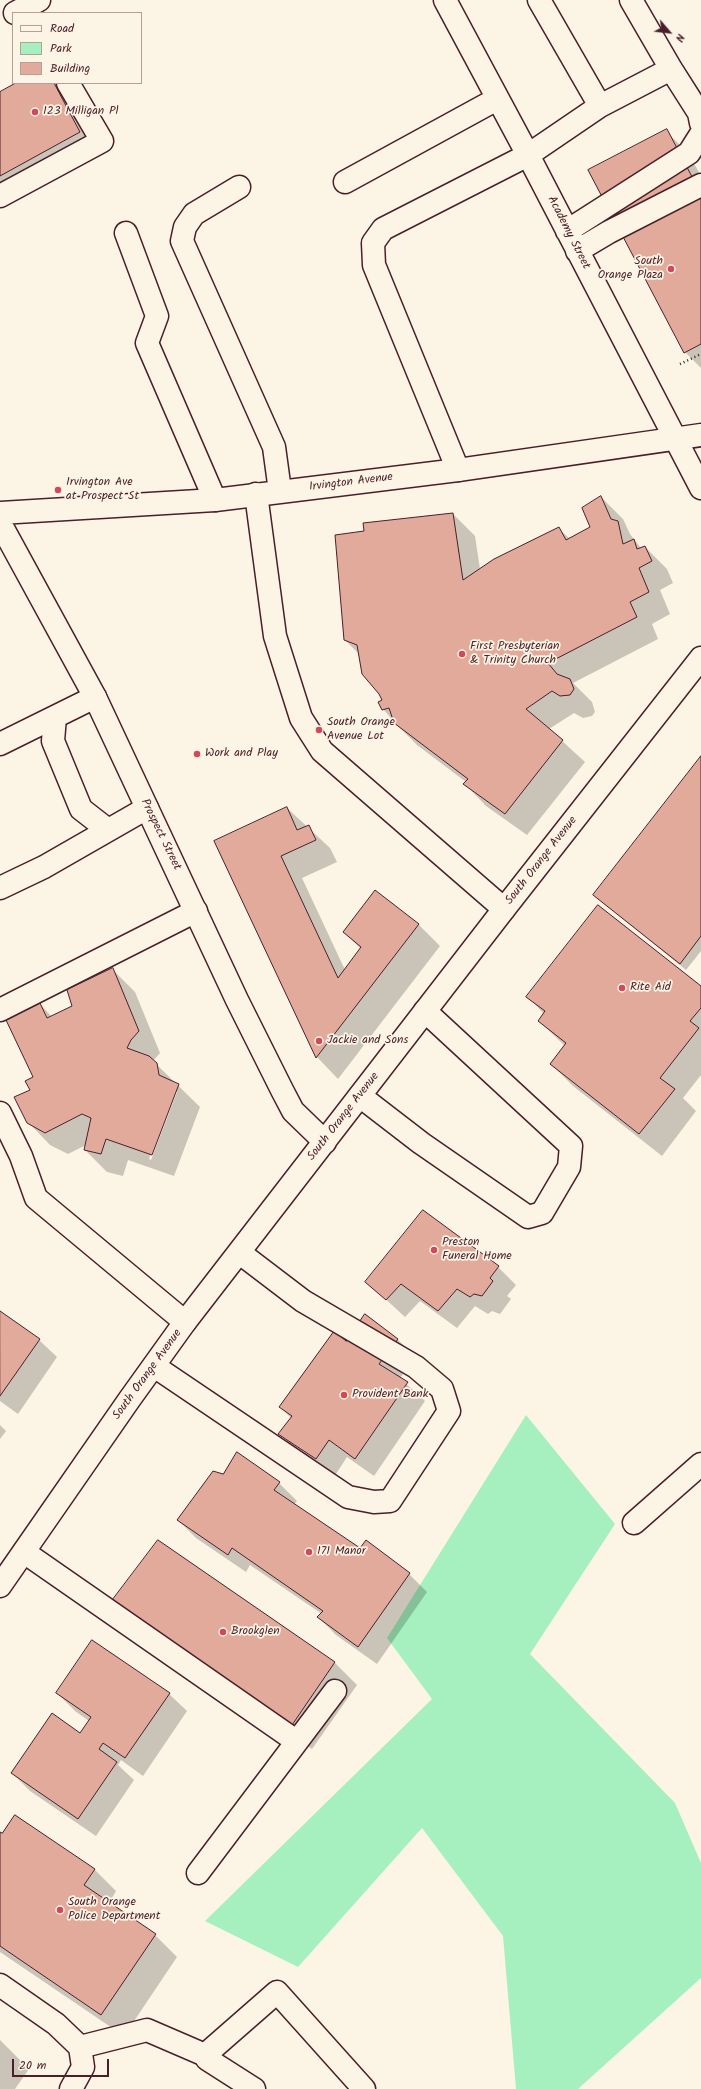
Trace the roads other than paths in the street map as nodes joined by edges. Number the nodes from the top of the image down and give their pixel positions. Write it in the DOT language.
graph roads {
  1 [pos="445,0"];
  2 [pos="539,0"];
  3 [pos="631,0"];
  4 [pos="12,16"];
  5 [pos="0,21"];
  6 [pos="670,69"];
  7 [pos="69,84"];
  8 [pos="497,99"];
  9 [pos="600,106"];
  10 [pos="701,123"];
  11 [pos="701,134"];
  12 [pos="528,155"];
  13 [pos="345,182"];
  14 [pos="701,185"];
  15 [pos="239,187"];
  16 [pos="0,196"];
  17 [pos="566,231"];
  18 [pos="126,233"];
  19 [pos="577,251"];
  20 [pos="701,435"];
  21 [pos="676,439"];
  22 [pos="458,470"];
  23 [pos="701,488"];
  24 [pos="280,491"];
  25 [pos="256,494"];
  26 [pos="215,500"];
  27 [pos="0,513"];
  28 [pos="0,523"];
  29 [pos="701,658"];
  30 [pos="95,697"];
  31 [pos="55,717"];
  32 [pos="0,744"];
  33 [pos="147,808"];
  34 [pos="108,830"];
  35 [pos="0,888"];
  36 [pos="504,909"];
  37 [pos="196,912"];
  38 [pos="0,1010"];
  39 [pos="426,1011"];
  40 [pos="360,1096"];
  41 [pos="0,1113"];
  42 [pos="325,1142"];
  43 [pos="240,1253"];
  44 [pos="185,1322"];
  45 [pos="154,1366"];
  46 [pos="701,1464"];
  47 [pos="634,1523"];
  48 [pos="24,1552"];
  49 [pos="0,1586"];
  50 [pos="335,1692"];
  51 [pos="296,1742"];
  52 [pos="198,1873"];
  53 [pos="0,1986"];
  54 [pos="80,2047"];
  55 [pos="205,2055"];
  56 [pos="71,2089"];
  57 [pos="254,2089"];
  58 [pos="364,2089"];
  1 -- 8 [label="main road, Academy Street"];
  2 -- 9 [label="main road"];
  3 -- 6 [label="main road"];
  4 -- 5 [label="main road"];
  6 -- 9 [label="main road"];
  6 -- 10 [label="main road"];
  7 -- 16 [label="main road"];
  8 -- 12 [label="main road, Academy Street"];
  8 -- 13 [label="main road"];
  9 -- 12 [label="main road"];
  11 -- 17 [label="main road"];
  12 -- 17 [label="main road, Academy Street"];
  12 -- 22 [label="main road"];
  14 -- 19 [label="main road"];
  15 -- 24 [label="main road"];
  17 -- 19 [label="main road, Academy Street"];
  18 -- 26 [label="main road"];
  19 -- 21 [label="main road, Academy Street"];
  20 -- 21 [label="main road, Irvington Avenue"];
  21 -- 22 [label="main road, Irvington Avenue"];
  21 -- 23 [label="main road, Academy Street"];
  22 -- 24 [label="main road, Irvington Avenue"];
  24 -- 25 [label="main road, Irvington Avenue"];
  25 -- 26 [label="main road, Irvington Avenue"];
  25 -- 36 [label="main road"];
  26 -- 27 [label="main road, Irvington Avenue"];
  28 -- 30 [label="main road, Prospect Street"];
  29 -- 36 [label="main road, South Orange Avenue"];
  30 -- 31 [label="main road"];
  30 -- 33 [label="main road, Prospect Street"];
  31 -- 32 [label="main road"];
  31 -- 34 [label="main road"];
  33 -- 34 [label="main road"];
  33 -- 37 [label="main road, Prospect Street"];
  34 -- 35 [label="main road"];
  36 -- 39 [label="main road, South Orange Avenue"];
  37 -- 38 [label="main road"];
  37 -- 42 [label="main road, Prospect Street"];
  39 -- 40 [label="main road, South Orange Avenue"];
  39 -- 40 [label="main road"];
  40 -- 42 [label="main road, South Orange Avenue"];
  41 -- 44 [label="main road"];
  42 -- 43 [label="main road, South Orange Avenue"];
  43 -- 44 [label="main road, South Orange Avenue"];
  43 -- 45 [label="main road"];
  44 -- 45 [label="main road, South Orange Avenue"];
  45 -- 48 [label="main road, South Orange Avenue"];
  46 -- 47 [label="main road"];
  48 -- 49 [label="main road, South Orange Avenue"];
  48 -- 51 [label="main road"];
  50 -- 51 [label="main road"];
  51 -- 52 [label="main road"];
  53 -- 54 [label="main road"];
  54 -- 55 [label="main road"];
  54 -- 56 [label="main road"];
  55 -- 57 [label="main road"];
  55 -- 58 [label="main road"];
}
